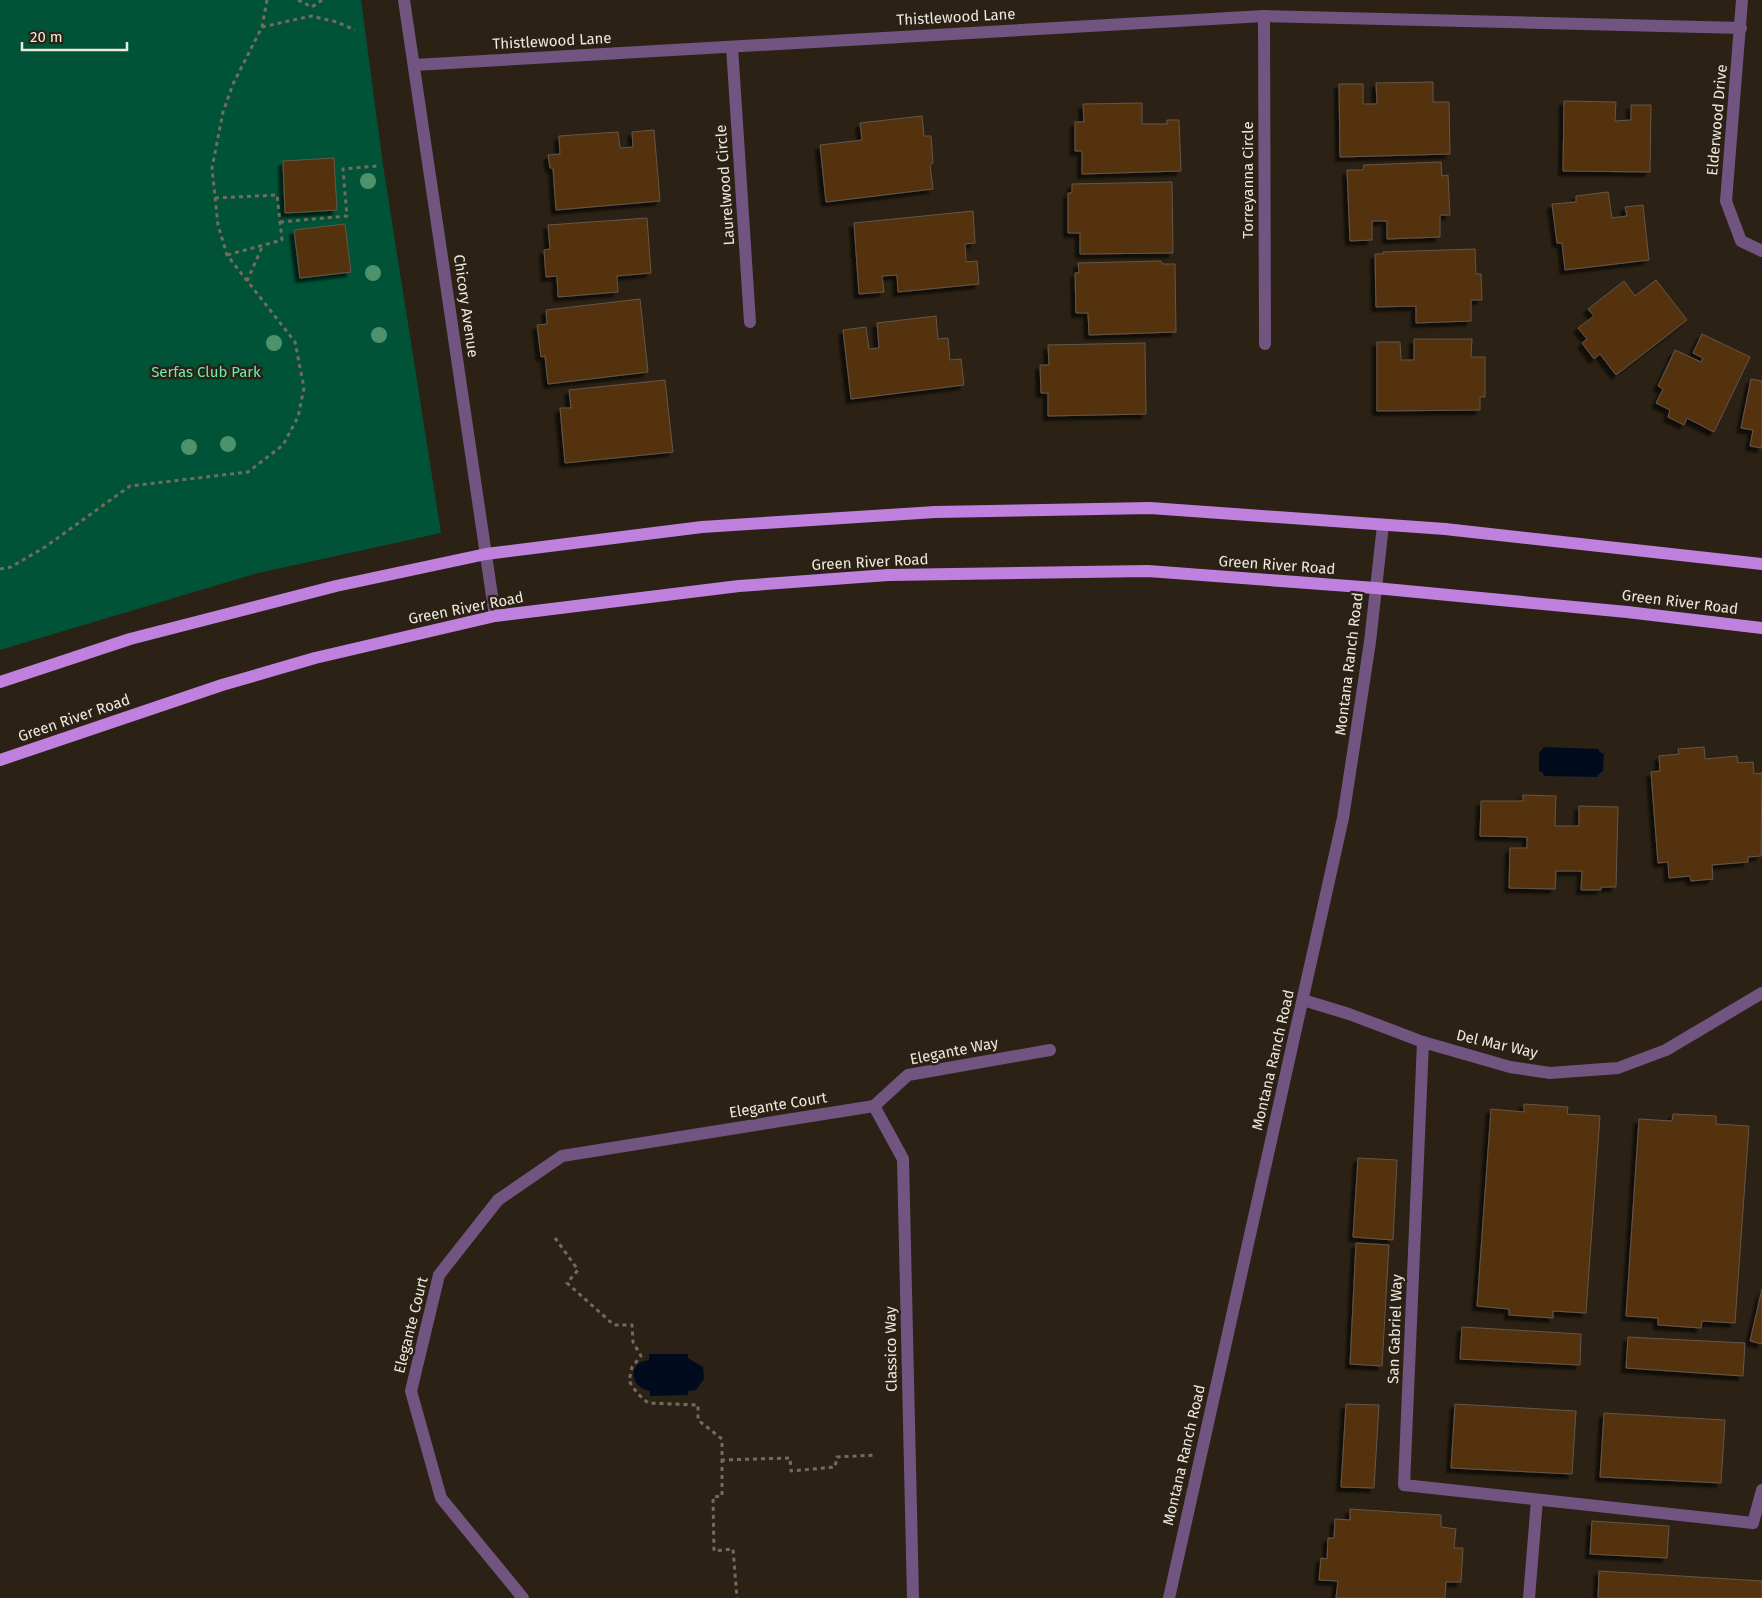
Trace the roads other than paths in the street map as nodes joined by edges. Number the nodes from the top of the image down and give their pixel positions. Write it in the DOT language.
graph roads {
  1 [pos="404,0"];
  2 [pos="1742,0"];
  3 [pos="1264,16"];
  4 [pos="1740,28"];
  5 [pos="732,47"];
  6 [pos="414,65"];
  7 [pos="1762,251"];
  8 [pos="750,322"];
  9 [pos="1265,344"];
  10 [pos="1383,525"];
  11 [pos="486,554"];
  12 [pos="1762,564"];
  13 [pos="1375,588"];
  14 [pos="495,616"];
  15 [pos="1762,628"];
  16 [pos="0,682"];
  17 [pos="0,760"];
  18 [pos="1762,993"];
  19 [pos="1303,1000"];
  20 [pos="1423,1042"];
  21 [pos="1050,1050"];
  22 [pos="874,1106"];
  23 [pos="1762,1490"];
  24 [pos="1537,1500"];
  25 [pos="523,1598"];
  26 [pos="913,1598"];
  27 [pos="1169,1598"];
  28 [pos="1528,1598"];
  1 -- 6 [label="street, Chicory Avenue"];
  2 -- 4 [label="street, Elderwood Drive"];
  3 -- 4 [label="street, Thistlewood Lane"];
  3 -- 5 [label="street, Thistlewood Lane"];
  3 -- 9 [label="street, Torreyanna Circle"];
  4 -- 7 [label="street, Elderwood Drive"];
  5 -- 6 [label="street, Thistlewood Lane"];
  5 -- 8 [label="street, Laurelwood Circle"];
  6 -- 11 [label="street, Chicory Avenue"];
  10 -- 11 [label="main road"];
  10 -- 12 [label="main road"];
  10 -- 13 [label="street, Montana Ranch Road"];
  11 -- 14 [label="street, Chicory Avenue"];
  11 -- 16 [label="main road"];
  13 -- 14 [label="main road, Green River Road"];
  13 -- 15 [label="main road, Green River Road"];
  13 -- 19 [label="street, Montana Ranch Road"];
  14 -- 17 [label="main road, Green River Road"];
  18 -- 20 [label="street, Del Mar Way"];
  19 -- 20 [label="street, Del Mar Way"];
  19 -- 27 [label="street, Montana Ranch Road"];
  20 -- 24 [label="street, San Gabriel Way"];
  21 -- 22 [label="street, Elegante Way"];
  22 -- 25 [label="street, Elegante Court"];
  22 -- 26 [label="street, Classico Way"];
  23 -- 24 [label="street, San Gabriel Way"];
  24 -- 28 [label="street"];
}
